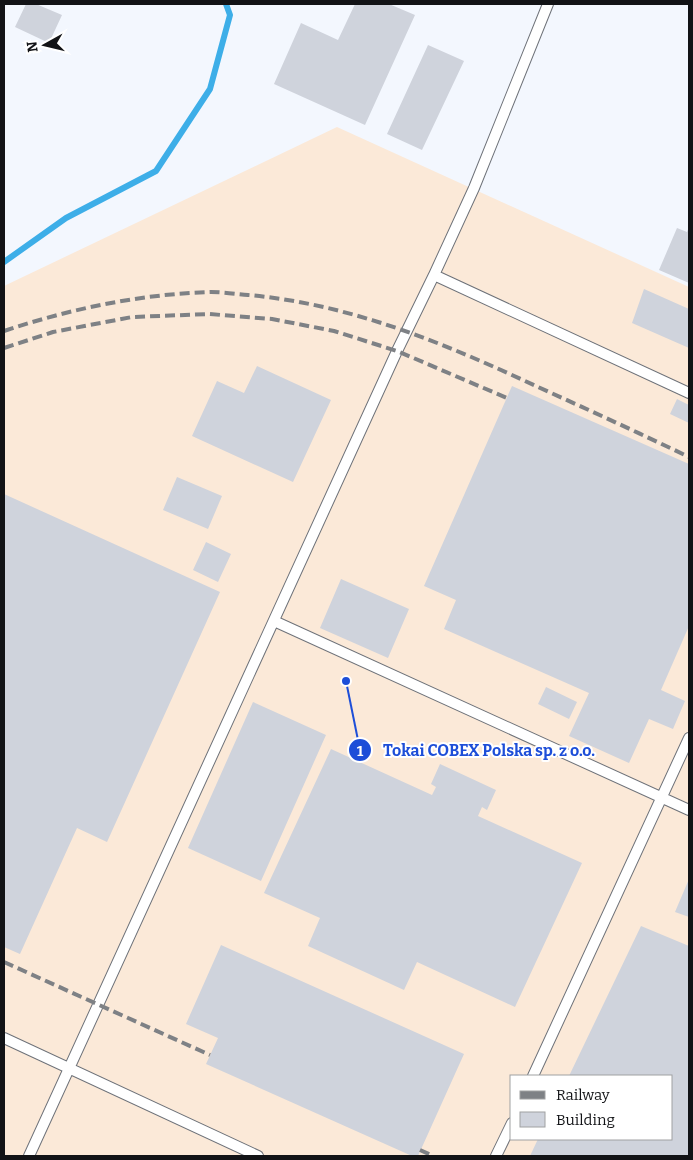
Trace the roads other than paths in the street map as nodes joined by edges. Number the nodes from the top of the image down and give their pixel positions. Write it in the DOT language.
graph roads {
  1 [pos="548,4"];
  2 [pos="434,275"];
  3 [pos="689,393"];
  4 [pos="274,621"];
  5 [pos="689,738"];
  6 [pos="662,798"];
  7 [pos="689,810"];
  8 [pos="4,1038"];
  9 [pos="70,1069"];
  10 [pos="533,1075"];
  11 [pos="510,1127"];
  12 [pos="29,1156"];
  13 [pos="258,1156"];
  14 [pos="496,1156"];
  1 -- 2 [label="lane"];
  2 -- 3 [label="lane"];
  2 -- 4 [label="lane"];
  4 -- 6 [label="lane"];
  4 -- 9 [label="lane"];
  5 -- 6 [label="lane"];
  6 -- 7 [label="lane"];
  6 -- 10 [label="lane"];
  8 -- 9 [label="lane"];
  9 -- 12 [label="lane"];
  9 -- 13 [label="lane"];
  11 -- 14 [label="lane"];
}
